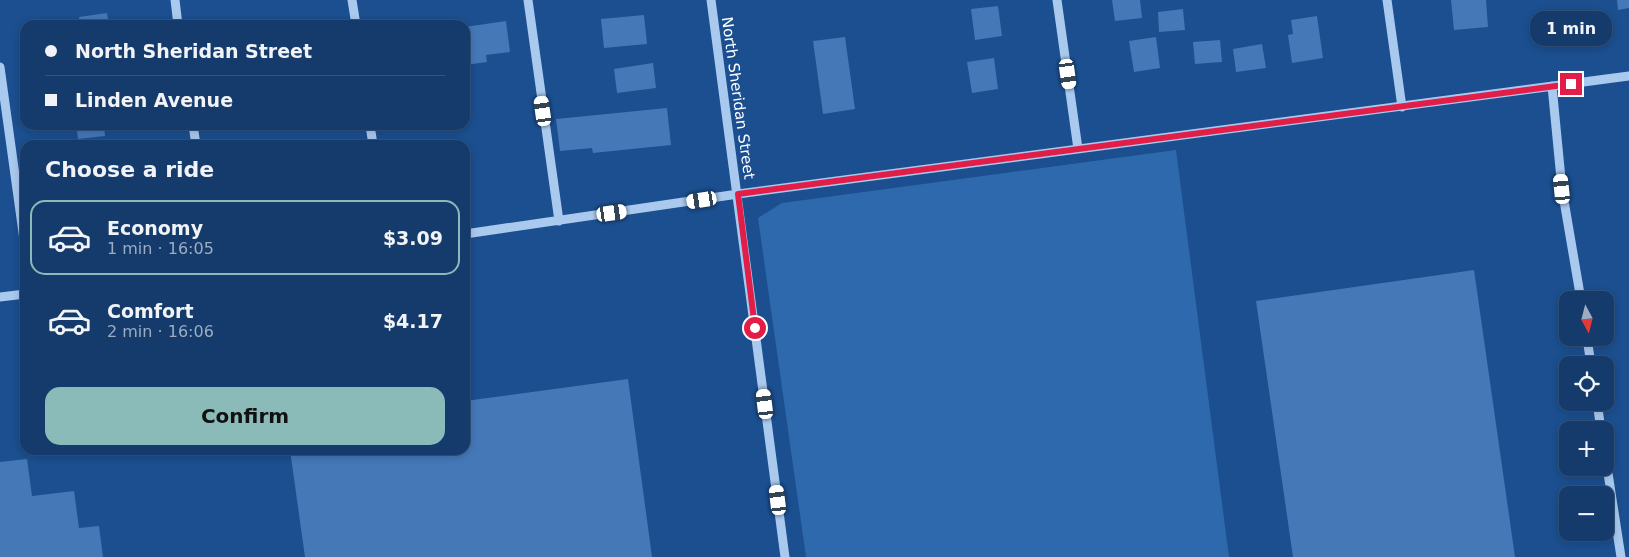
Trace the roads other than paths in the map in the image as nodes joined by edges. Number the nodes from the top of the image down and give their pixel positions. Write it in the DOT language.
graph roads {
  1 [pos="174,0"];
  2 [pos="352,0"];
  3 [pos="528,0"];
  4 [pos="711,0"];
  5 [pos="1057,0"];
  6 [pos="1386,0"];
  7 [pos="177,20"];
  8 [pos="355,20"];
  9 [pos="0,67"];
  10 [pos="1629,76"];
  11 [pos="1552,86"];
  12 [pos="1402,107"];
  13 [pos="1078,149"];
  14 [pos="738,194"];
  15 [pos="20,211"];
  16 [pos="559,221"];
  17 [pos="470,233"];
  18 [pos="1579,291"];
  19 [pos="20,295"];
  20 [pos="0,297"];
  21 [pos="1608,476"];
  22 [pos="785,557"];
  23 [pos="1621,557"];
  1 -- 7 [label="street"];
  2 -- 8 [label="street"];
  3 -- 16 [label="street"];
  4 -- 14 [label="street, North Sheridan Street"];
  5 -- 13 [label="street"];
  6 -- 12 [label="street"];
  9 -- 15 [label="street"];
  10 -- 11 [label="street"];
  11 -- 12 [label="street"];
  11 -- 18 [label="street"];
  12 -- 13 [label="street"];
  13 -- 14 [label="street"];
  14 -- 16 [label="street"];
  14 -- 22 [label="street, North Sheridan Street"];
  16 -- 17 [label="street"];
  19 -- 20 [label="street"];
  21 -- 23 [label="street"];
}
